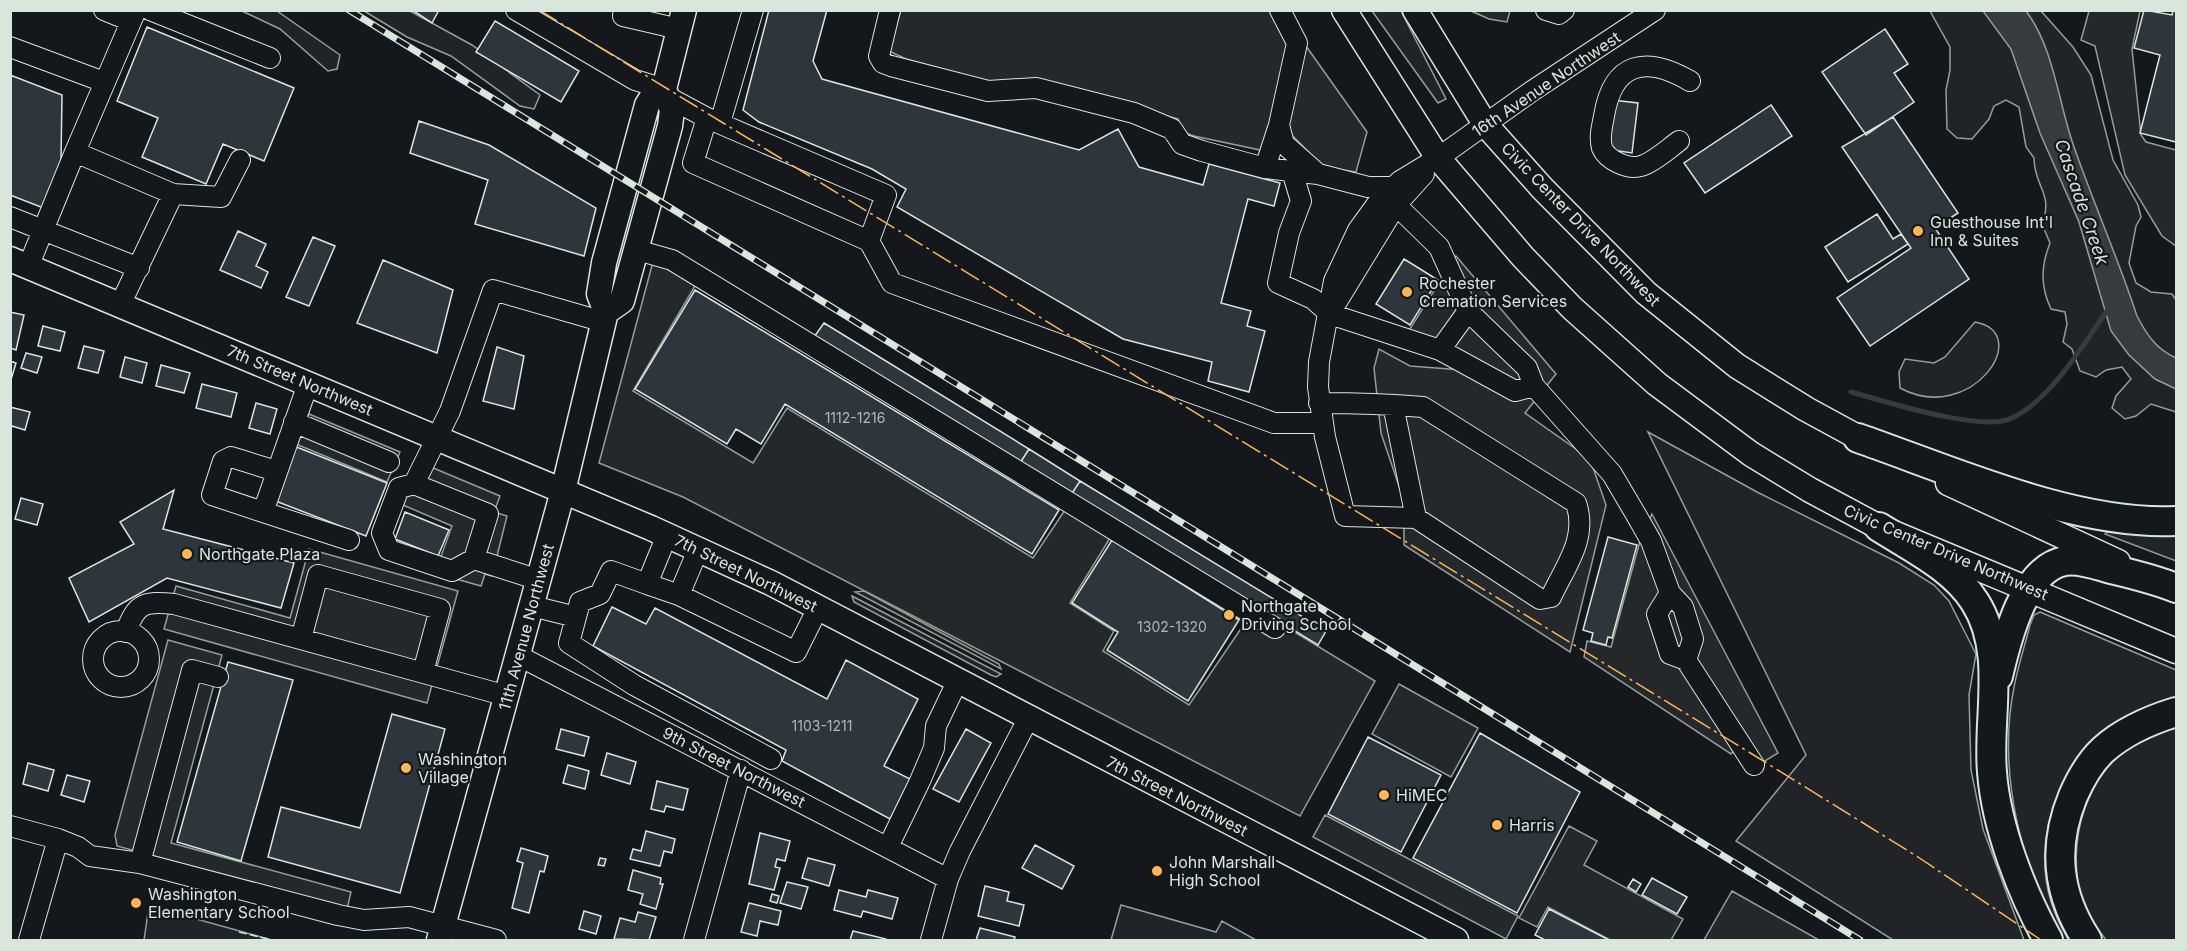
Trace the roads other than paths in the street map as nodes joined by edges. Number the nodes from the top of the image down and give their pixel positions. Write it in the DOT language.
graph roads {
  1 [pos="104,10"];
  2 [pos="150,10"];
  3 [pos="516,10"];
  4 [pos="624,10"];
  5 [pos="753,10"];
  6 [pos="890,10"];
  7 [pos="1280,10"];
  8 [pos="1344,10"];
  9 [pos="1415,10"];
  10 [pos="1546,10"];
  11 [pos="1564,10"];
  12 [pos="1655,10"];
  13 [pos="133,16"];
  14 [pos="682,20"];
  15 [pos="10,47"];
  16 [pos="270,58"];
  17 [pos="1690,81"];
  18 [pos="104,82"];
  19 [pos="665,92"];
  20 [pos="713,120"];
  21 [pos="1485,124"];
  22 [pos="1279,125"];
  23 [pos="1679,141"];
  24 [pos="75,152"];
  25 [pos="1438,158"];
  26 [pos="240,160"];
  27 [pos="1265,168"];
  28 [pos="1292,171"];
  29 [pos="1318,174"];
  30 [pos="173,194"];
  31 [pos="1394,196"];
  32 [pos="10,217"];
  33 [pos="44,231"];
  34 [pos="869,241"];
  35 [pos="637,250"];
  36 [pos="19,263"];
  37 [pos="138,268"];
  38 [pos="120,305"];
  39 [pos="1468,311"];
  40 [pos="1330,314"];
  41 [pos="605,317"];
  42 [pos="1440,350"];
  43 [pos="308,384"];
  44 [pos="1534,386"];
  45 [pos="1319,403"];
  46 [pos="1393,405"];
  47 [pos="294,422"];
  48 [pos="1322,423"];
  49 [pos="436,437"];
  50 [pos="1858,438"];
  51 [pos="389,462"];
  52 [pos="276,471"];
  53 [pos="414,484"];
  54 [pos="563,491"];
  55 [pos="263,512"];
  56 [pos="1416,518"];
  57 [pos="2176,521"];
  58 [pos="1879,527"];
  59 [pos="667,535"];
  60 [pos="349,540"];
  61 [pos="698,550"];
  62 [pos="474,559"];
  63 [pos="539,580"];
  64 [pos="647,584"];
  65 [pos="2167,584"];
  66 [pos="2029,588"];
  67 [pos="1670,593"];
  68 [pos="679,595"];
  69 [pos="532,606"];
  70 [pos="818,608"];
  71 [pos="576,617"];
  72 [pos="1275,628"];
  73 [pos="126,632"];
  74 [pos="301,639"];
  75 [pos="577,648"];
  76 [pos="2176,651"];
  77 [pos="519,656"];
  78 [pos="1686,660"];
  79 [pos="423,672"];
  80 [pos="218,677"];
  81 [pos="562,678"];
  82 [pos="957,682"];
  83 [pos="634,685"];
  84 [pos="1995,689"];
  85 [pos="507,696"];
  86 [pos="623,709"];
  87 [pos="2176,712"];
  88 [pos="1028,719"];
  89 [pos="696,720"];
  90 [pos="686,742"];
  91 [pos="740,743"];
  92 [pos="771,759"];
  93 [pos="1754,765"];
  94 [pos="736,767"];
  95 [pos="10,826"];
  96 [pos="58,839"];
  97 [pos="888,847"];
  98 [pos="140,863"];
  99 [pos="948,879"];
  100 [pos="441,933"];
  101 [pos="29,940"];
  102 [pos="496,940"];
  103 [pos="694,940"];
  104 [pos="931,940"];
  105 [pos="1456,940"];
  106 [pos="2048,940"];
  107 [pos="2087,940"];
  1 -- 13 [label="street"];
  2 -- 16 [label="street"];
  3 -- 19 [label="street"];
  4 -- 14 [label="street"];
  5 -- 20 [label="street"];
  6 -- 27 [label="street"];
  7 -- 22 [label="street"];
  8 -- 25 [label="main road, Civic Center Drive Northwest"];
  9 -- 21 [label="main road, Civic Center Drive Northwest"];
  10 -- 11 [label="street"];
  12 -- 21 [label="street, 16th Avenue Northwest"];
  13 -- 18 [label="street"];
  14 -- 19 [label="main road, 11th Avenue Northwest"];
  15 -- 18 [label="street"];
  17 -- 23 [label="street"];
  18 -- 24 [label="street"];
  19 -- 20 [label="street"];
  19 -- 35 [label="main road, 11th Avenue Northwest"];
  19 -- 41 [label="main road, 11th Avenue Northwest"];
  20 -- 34 [label="street"];
  20 -- 34 [label="street"];
  21 -- 25 [label="street, 16th Avenue Northwest"];
  21 -- 50 [label="main road, Civic Center Drive Northwest"];
  22 -- 27 [label="street"];
  22 -- 29 [label="street"];
  24 -- 30 [label="street"];
  24 -- 33 [label="street"];
  25 -- 31 [label="street, 16th Avenue Northwest"];
  25 -- 58 [label="main road, Civic Center Drive Northwest"];
  26 -- 30 [label="street"];
  27 -- 28 [label="street"];
  28 -- 29 [label="street"];
  28 -- 40 [label="street"];
  29 -- 31 [label="street"];
  30 -- 37 [label="street"];
  31 -- 39 [label="street"];
  31 -- 40 [label="street, 16th Avenue Northwest"];
  32 -- 33 [label="street"];
  33 -- 36 [label="street"];
  33 -- 37 [label="street"];
  34 -- 48 [label="street"];
  35 -- 41 [label="main road, 11th Avenue Northwest"];
  35 -- 72 [label="street"];
  36 -- 38 [label="main road, 7th Street Northwest"];
  37 -- 38 [label="street"];
  38 -- 43 [label="main road, 7th Street Northwest"];
  39 -- 42 [label="street"];
  39 -- 44 [label="street"];
  40 -- 42 [label="street"];
  40 -- 45 [label="street, 16th Avenue Northwest"];
  41 -- 49 [label="street"];
  41 -- 54 [label="main road, 11th Avenue Northwest"];
  42 -- 44 [label="street"];
  43 -- 47 [label="street"];
  43 -- 49 [label="main road, 7th Street Northwest"];
  44 -- 67 [label="street"];
  45 -- 46 [label="street"];
  45 -- 48 [label="street, 16th Avenue Northwest"];
  46 -- 56 [label="street"];
  46 -- 56 [label="street"];
  47 -- 51 [label="street"];
  47 -- 52 [label="street"];
  48 -- 56 [label="street, 16th Avenue Northwest"];
  49 -- 53 [label="street"];
  49 -- 54 [label="main road, 7th Street Northwest"];
  50 -- 57 [label="highway"];
  50 -- 65 [label="main road, Civic Center Drive Northwest"];
  52 -- 55 [label="street"];
  52 -- 55 [label="street"];
  53 -- 62 [label="street"];
  53 -- 62 [label="street"];
  54 -- 59 [label="main road, 7th Street Northwest"];
  54 -- 63 [label="main road, 11th Avenue Northwest"];
  55 -- 60 [label="street"];
  58 -- 66 [label="main road, Civic Center Drive Northwest"];
  58 -- 84 [label="highway"];
  59 -- 61 [label="main road, 7th Street Northwest"];
  59 -- 64 [label="street"];
  61 -- 68 [label="street"];
  61 -- 70 [label="main road, 7th Street Northwest"];
  62 -- 63 [label="street"];
  63 -- 69 [label="main road, 11th Avenue Northwest"];
  64 -- 68 [label="street"];
  64 -- 71 [label="street"];
  65 -- 66 [label="highway"];
  66 -- 76 [label="main road, Civic Center Drive Northwest"];
  66 -- 84 [label="highway"];
  67 -- 78 [label="street"];
  67 -- 78 [label="street"];
  68 -- 70 [label="street"];
  69 -- 71 [label="street"];
  69 -- 77 [label="main road, 11th Avenue Northwest"];
  70 -- 82 [label="main road, 7th Street Northwest"];
  71 -- 75 [label="street"];
  73 -- 74 [label="street"];
  74 -- 79 [label="street"];
  74 -- 79 [label="street"];
  75 -- 81 [label="street"];
  75 -- 83 [label="street"];
  77 -- 81 [label="street, 9th Street Northwest"];
  77 -- 85 [label="main road, 11th Avenue Northwest"];
  78 -- 93 [label="street"];
  79 -- 85 [label="street"];
  80 -- 98 [label="street"];
  81 -- 86 [label="street, 9th Street Northwest"];
  82 -- 88 [label="main road, 7th Street Northwest"];
  82 -- 97 [label="street"];
  83 -- 86 [label="street"];
  83 -- 89 [label="street"];
  84 -- 106 [label="highway"];
  85 -- 100 [label="main road, 11th Avenue Northwest"];
  86 -- 90 [label="street, 9th Street Northwest"];
  87 -- 107 [label="highway"];
  88 -- 99 [label="street"];
  88 -- 105 [label="main road, 7th Street Northwest"];
  89 -- 90 [label="street"];
  89 -- 91 [label="street"];
  90 -- 94 [label="street, 9th Street Northwest"];
  91 -- 92 [label="street"];
  91 -- 94 [label="street"];
  94 -- 97 [label="street, 9th Street Northwest"];
  94 -- 103 [label="street"];
  95 -- 96 [label="street"];
  96 -- 98 [label="street"];
  96 -- 101 [label="street"];
  97 -- 99 [label="street, 9th Street Northwest"];
  98 -- 100 [label="street"];
  99 -- 104 [label="street"];
  100 -- 102 [label="street"];
}
